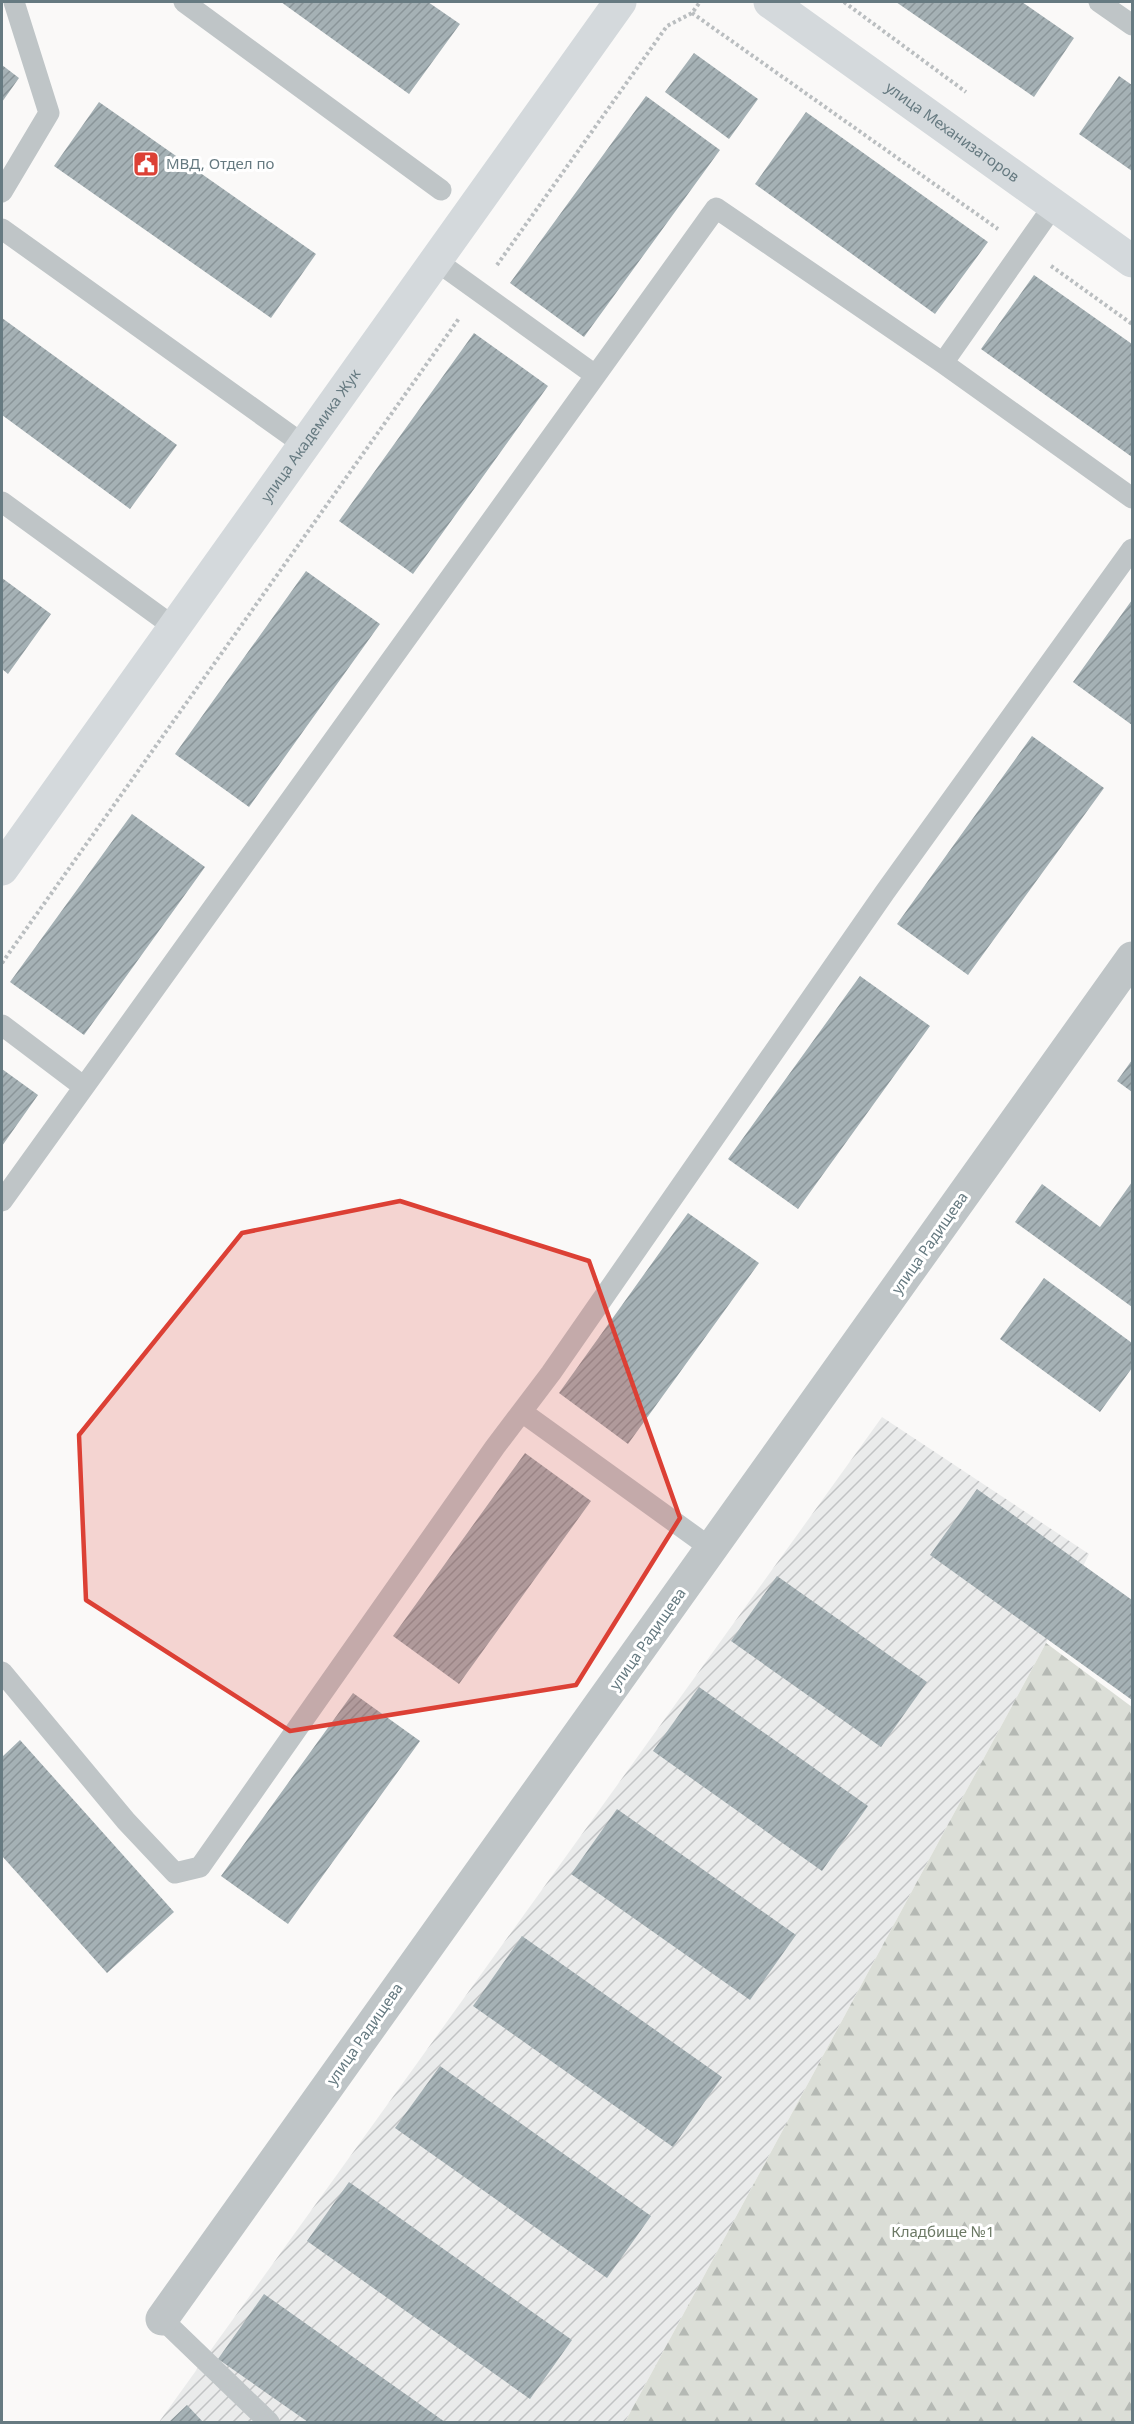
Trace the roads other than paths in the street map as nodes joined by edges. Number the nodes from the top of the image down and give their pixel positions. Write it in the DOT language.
graph roads {
  1 [pos="14,2"];
  2 [pos="184,2"];
  3 [pos="620,2"];
  4 [pos="770,2"];
  5 [pos="1099,2"];
  6 [pos="1132,25"];
  7 [pos="441,190"];
  8 [pos="2,192"];
  9 [pos="1054,205"];
  10 [pos="2,228"];
  11 [pos="435,261"];
  12 [pos="1132,261"];
  13 [pos="943,363"];
  14 [pos="595,375"];
  15 [pos="304,445"];
  16 [pos="1132,498"];
  17 [pos="2,502"];
  18 [pos="1132,549"];
  19 [pos="174,627"];
  20 [pos="2,869"];
  21 [pos="1129,970"];
  22 [pos="2,1025"];
  23 [pos="84,1087"];
  24 [pos="2,1201"];
  25 [pos="522,1412"];
  26 [pos="712,1549"];
  27 [pos="2,1672"];
  28 [pos="162,2319"];
  29 [pos="268,2422"];
  1 -- 8 [label="lane"];
  2 -- 7 [label="lane"];
  3 -- 11 [label="street, улица Академика Жук"];
  4 -- 9 [label="street, улица Механизаторов"];
  5 -- 6 [label="lane"];
  9 -- 12 [label="street, улица Механизаторов"];
  9 -- 13 [label="lane"];
  10 -- 15 [label="lane"];
  11 -- 14 [label="lane"];
  11 -- 15 [label="street, улица Академика Жук"];
  13 -- 14 [label="lane"];
  13 -- 16 [label="lane"];
  14 -- 23 [label="lane"];
  15 -- 19 [label="street, улица Академика Жук"];
  17 -- 19 [label="lane"];
  18 -- 25 [label="lane"];
  19 -- 20 [label="street, улица Академика Жук"];
  21 -- 26 [label="street, улица Радищева"];
  22 -- 23 [label="lane"];
  23 -- 24 [label="lane"];
  25 -- 26 [label="lane"];
  25 -- 27 [label="lane"];
  26 -- 28 [label="street, улица Радищева"];
  28 -- 29 [label="lane"];
}
